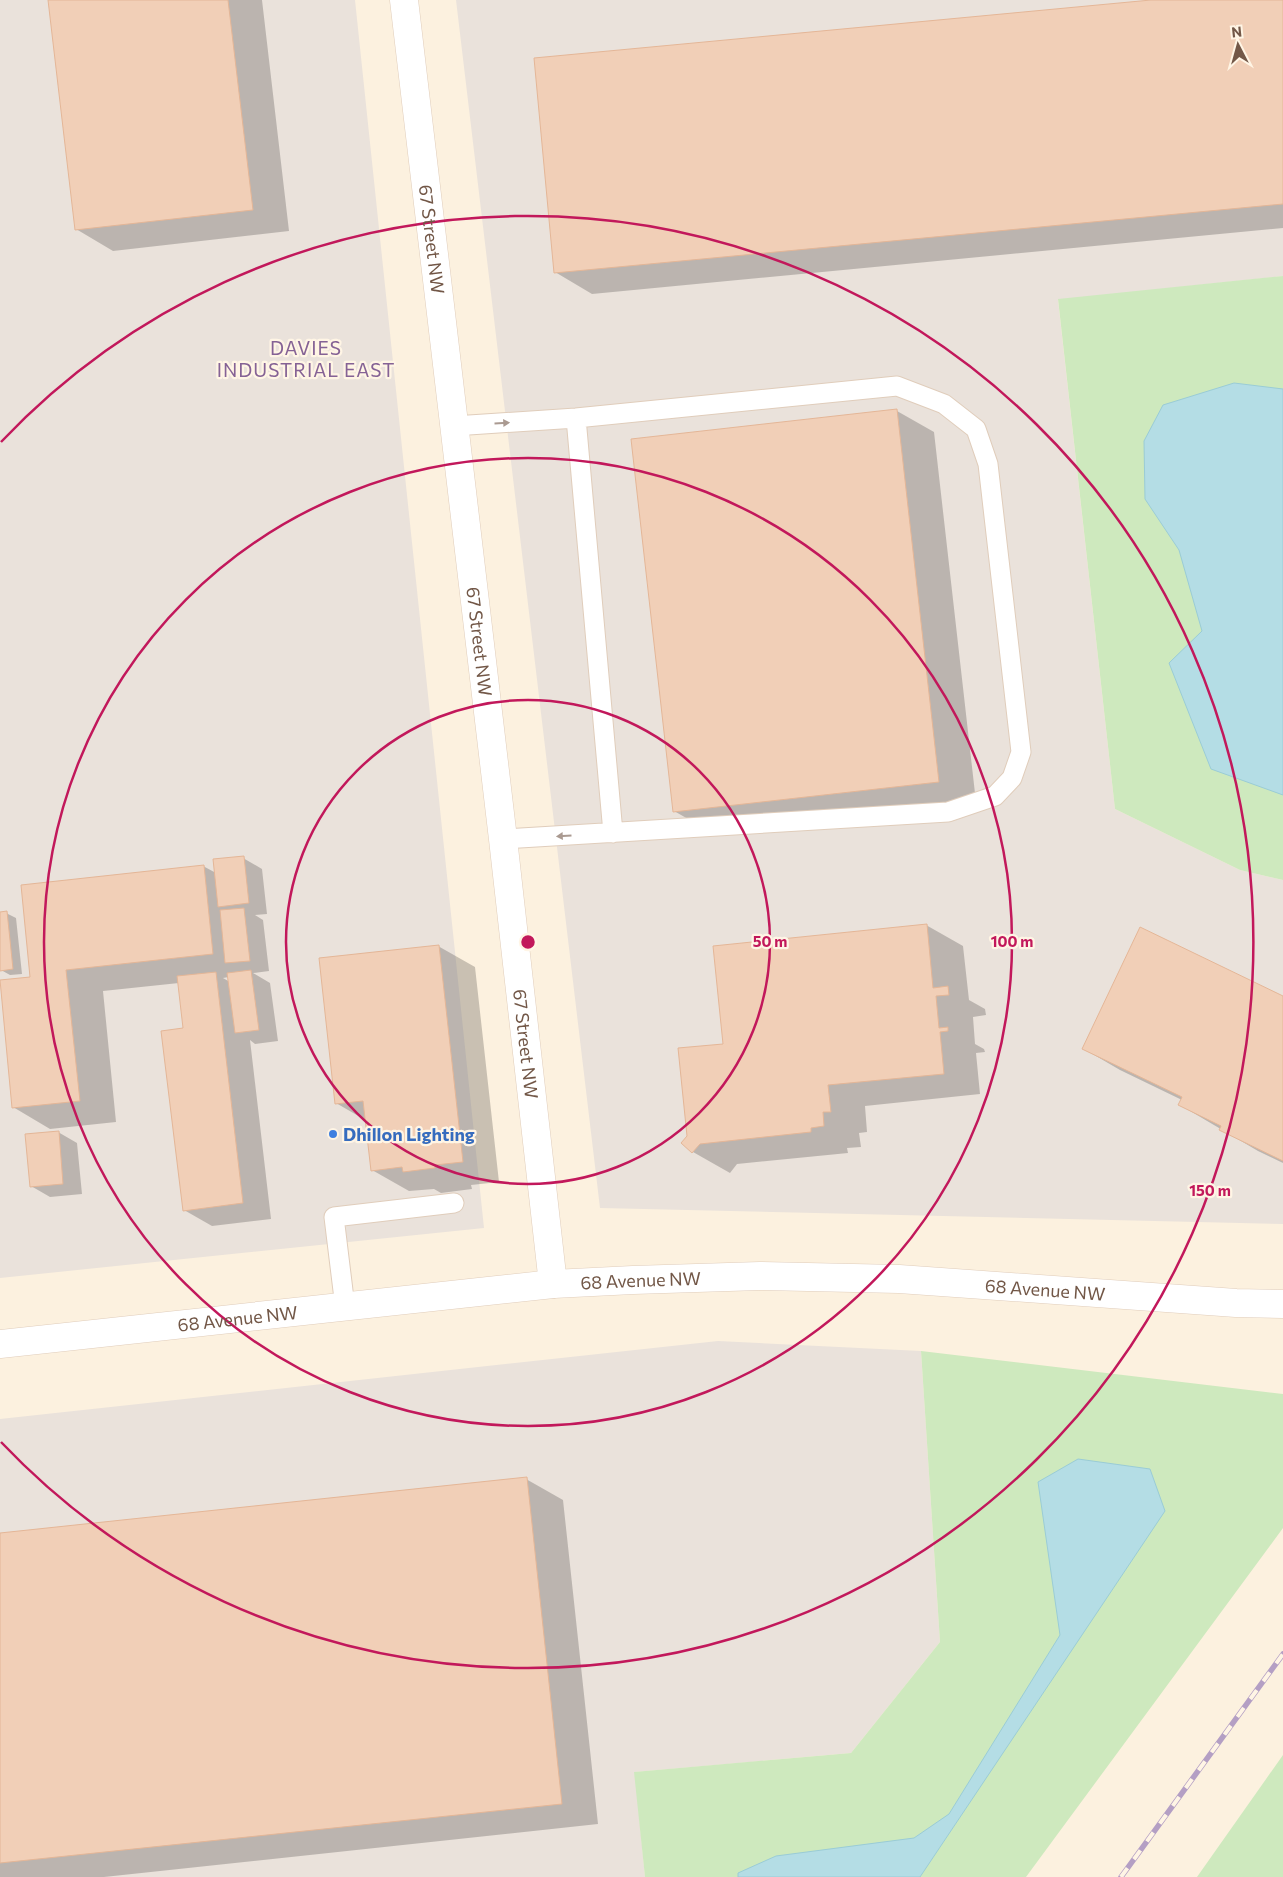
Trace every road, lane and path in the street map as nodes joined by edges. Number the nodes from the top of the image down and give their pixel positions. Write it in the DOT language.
graph roads {
  1 [pos="404,0"];
  2 [pos="576,418"];
  3 [pos="454,426"];
  4 [pos="613,833"];
  5 [pos="502,839"];
  6 [pos="454,1203"];
  7 [pos="552,1284"];
  8 [pos="1283,1304"];
  9 [pos="345,1307"];
  10 [pos="0,1344"];
  1 -- 3 [label="street, 67 Street NW"];
  3 -- 2 [label="lane, one-way"];
  2 -- 4 [label="lane"];
  2 -- 4 [label="lane"];
  3 -- 5 [label="street, 67 Street NW"];
  4 -- 5 [label="lane, one-way"];
  5 -- 7 [label="street, 67 Street NW"];
  6 -- 9 [label="lane"];
  7 -- 8 [label="street, 68 Avenue NW"];
  7 -- 9 [label="street, 68 Avenue NW"];
  9 -- 10 [label="street, 68 Avenue NW"];
}
